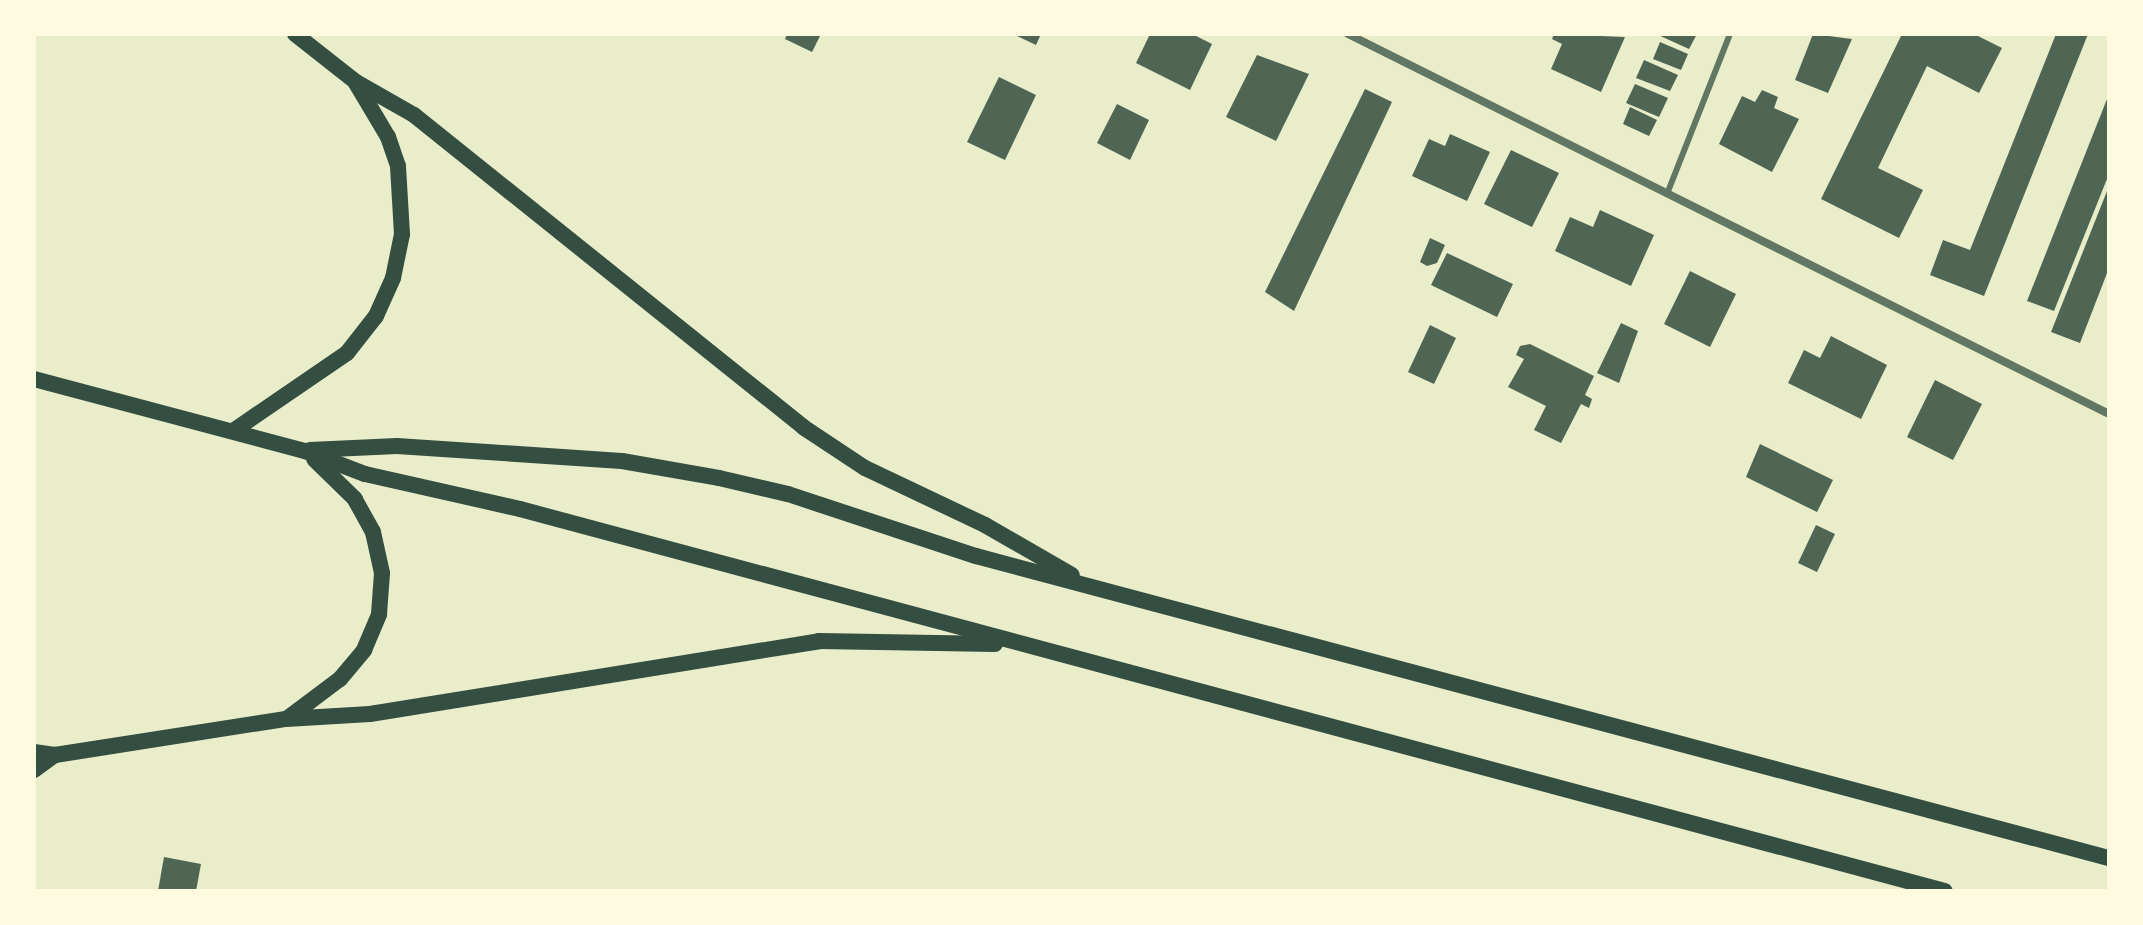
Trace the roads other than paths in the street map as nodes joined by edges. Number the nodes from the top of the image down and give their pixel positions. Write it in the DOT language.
graph roads {
  1 [pos="295,34"];
  2 [pos="1348,34"];
  3 [pos="1730,34"];
  4 [pos="356,82"];
  5 [pos="1667,194"];
  6 [pos="34,379"];
  7 [pos="2109,414"];
  8 [pos="233,431"];
  9 [pos="305,451"];
  10 [pos="1090,586"];
  11 [pos="1019,644"];
  12 [pos="286,719"];
  13 [pos="34,752"];
  14 [pos="55,755"];
  15 [pos="34,770"];
  16 [pos="2109,858"];
  17 [pos="1945,891"];
  1 -- 4 [label="main road"];
  2 -- 5 [label="street"];
  3 -- 5 [label="lane"];
  4 -- 8 [label="main road"];
  4 -- 10 [label="main road"];
  5 -- 7 [label="street"];
  6 -- 8 [label="main road"];
  8 -- 9 [label="main road"];
  9 -- 10 [label="main road"];
  9 -- 11 [label="main road"];
  9 -- 12 [label="main road"];
  10 -- 16 [label="main road"];
  11 -- 12 [label="main road"];
  11 -- 17 [label="main road"];
  12 -- 14 [label="main road"];
  13 -- 14 [label="main road"];
  14 -- 15 [label="main road"];
}
